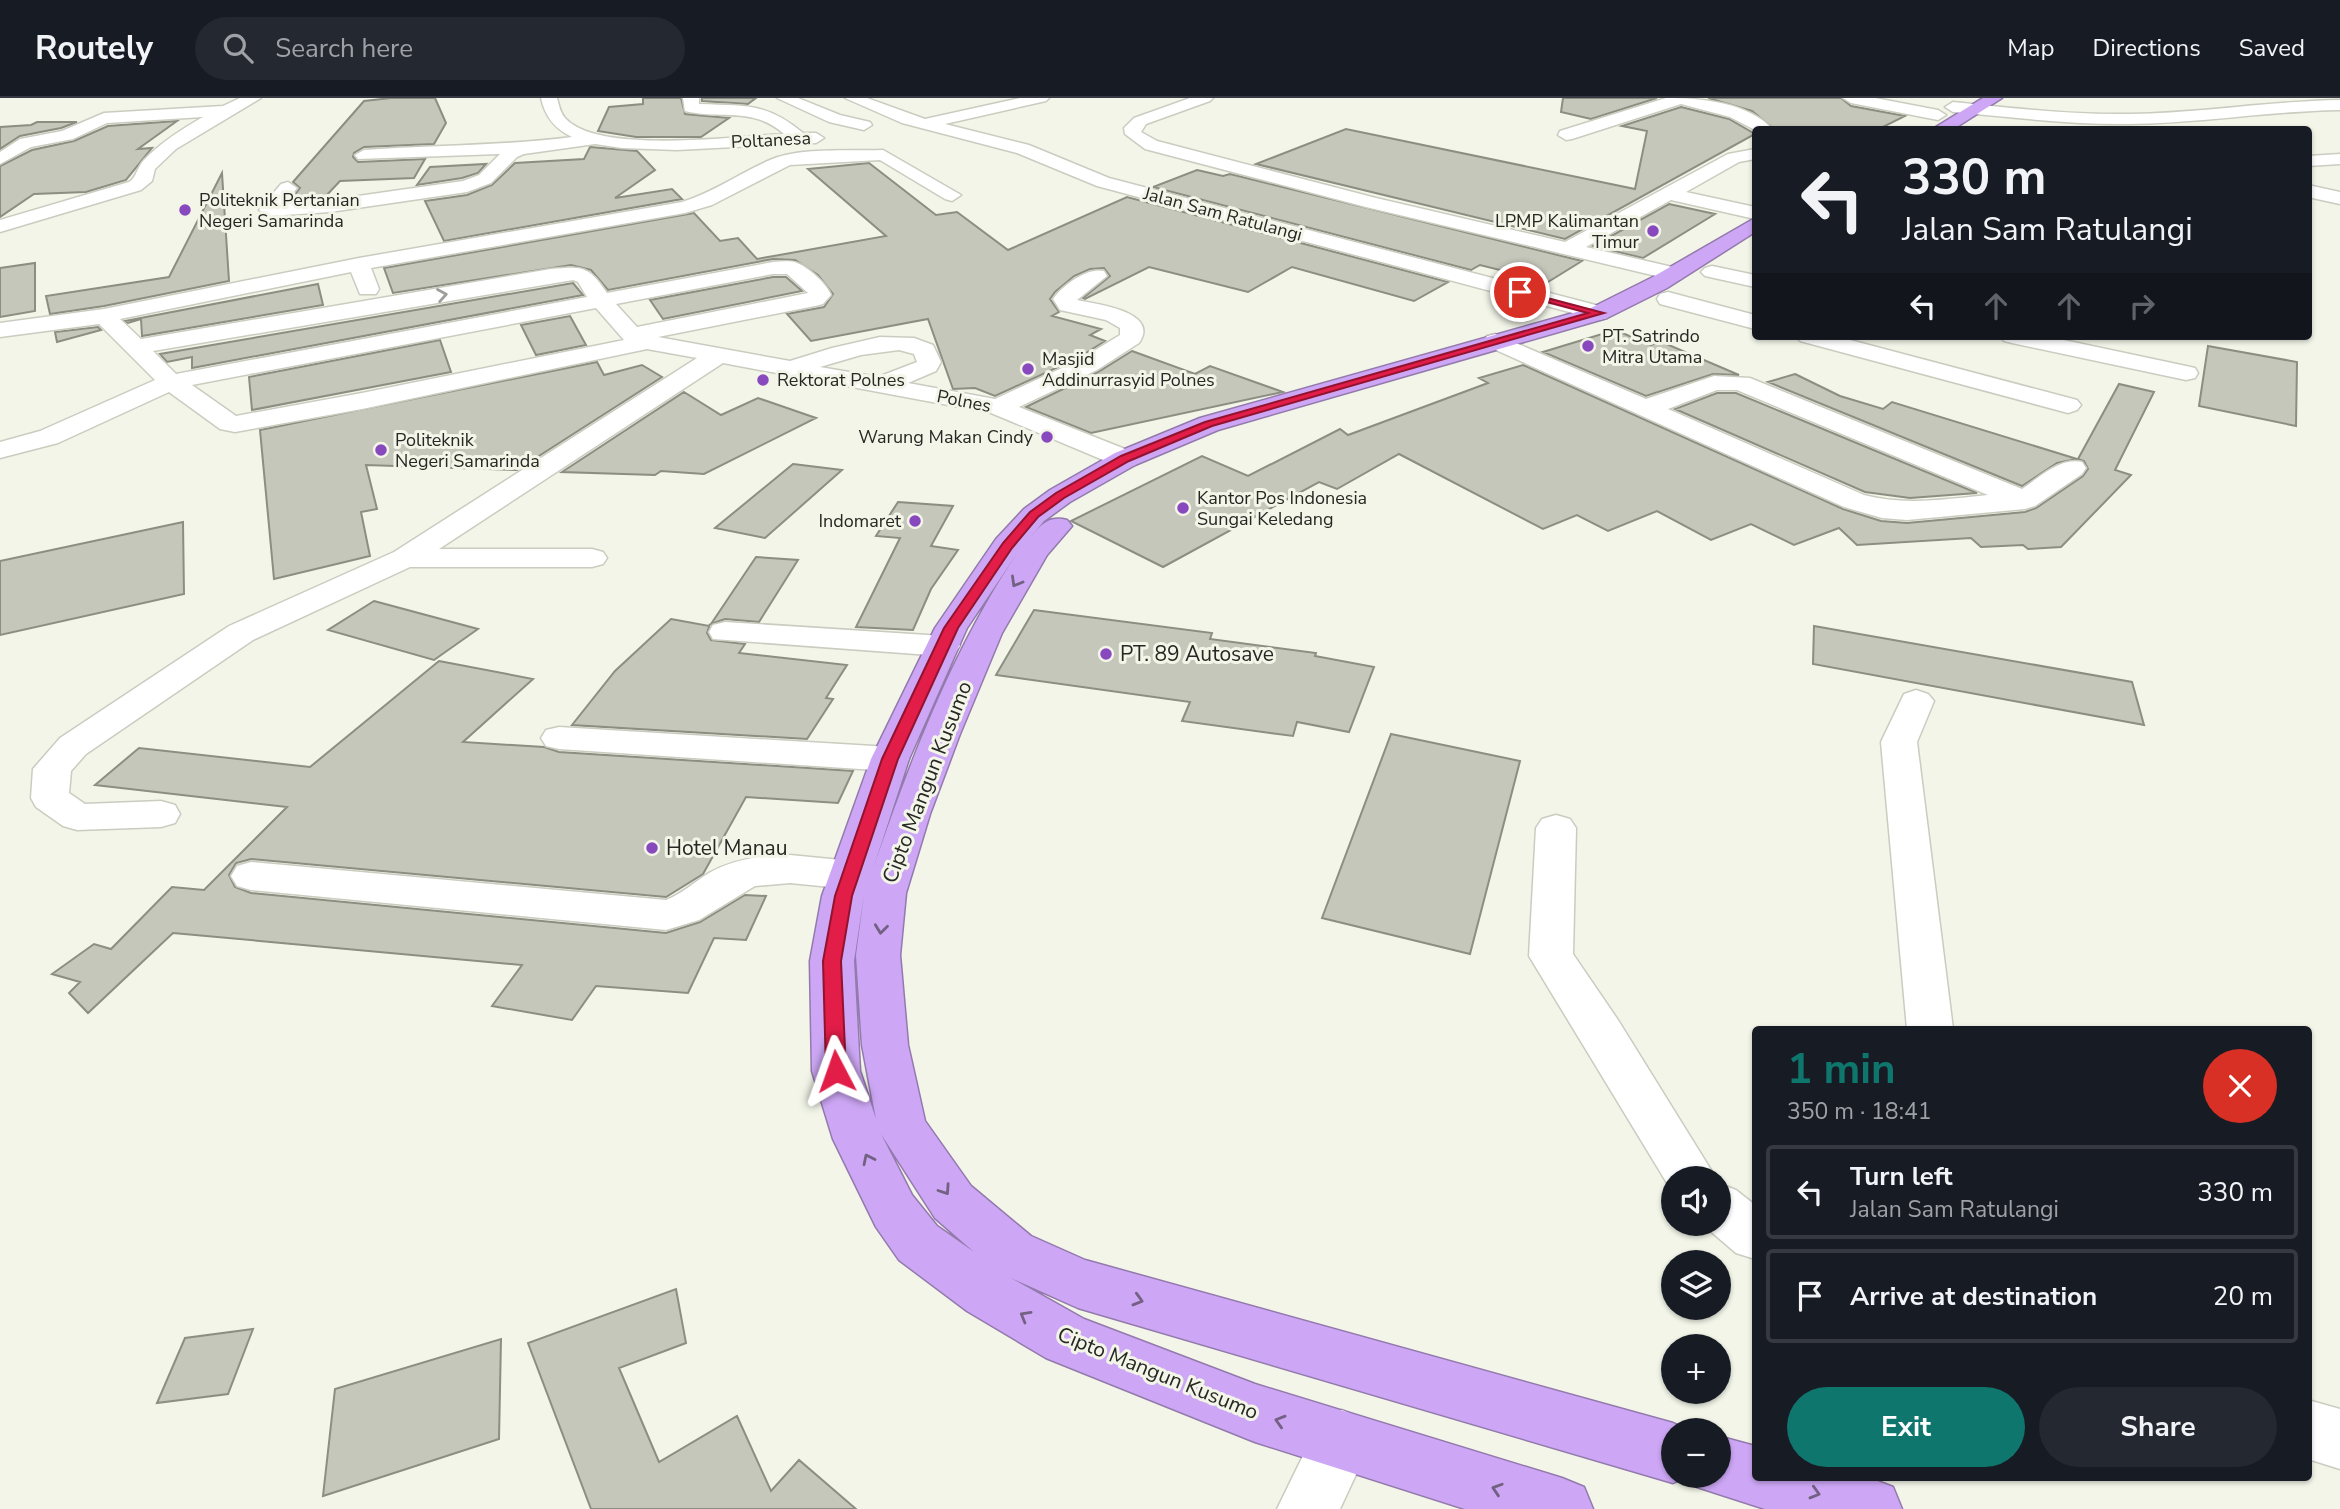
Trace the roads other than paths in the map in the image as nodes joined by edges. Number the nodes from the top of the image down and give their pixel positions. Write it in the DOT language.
graph roads {
  1 [pos="253,98"];
  2 [pos="549,98"];
  3 [pos="691,98"];
  4 [pos="785,98"];
  5 [pos="853,98"];
  6 [pos="1041,98"];
  7 [pos="1205,98"];
  8 [pos="1678,98"];
  9 [pos="1851,98"];
  10 [pos="1994,98"];
  11 [pos="1972,103"];
  12 [pos="2340,106"];
  13 [pos="2268,107"];
  14 [pos="228,111"];
  15 [pos="2069,118"];
  16 [pos="2130,119"];
  17 [pos="1939,122"];
  18 [pos="2316,122"];
  19 [pos="1762,126"];
  20 [pos="2059,126"];
  21 [pos="2145,126"];
  22 [pos="912,133"];
  23 [pos="1566,135"];
  24 [pos="974,137"];
  25 [pos="799,138"];
  26 [pos="595,139"];
  27 [pos="929,145"];
  28 [pos="881,146"];
  29 [pos="520,149"];
  30 [pos="364,155"];
  31 [pos="1752,155"];
  32 [pos="0,159"];
  33 [pos="2340,159"];
  34 [pos="2312,161"];
  35 [pos="288,188"];
  36 [pos="1676,190"];
  37 [pos="2312,192"];
  38 [pos="952,194"];
  39 [pos="2340,198"];
  40 [pos="1752,203"];
  41 [pos="1752,212"];
  42 [pos="0,226"];
  43 [pos="1752,226"];
  44 [pos="1752,246"];
  45 [pos="1567,249"];
  46 [pos="359,264"];
  47 [pos="1096,276"];
  48 [pos="1685,281"];
  49 [pos="1752,281"];
  50 [pos="602,302"];
  51 [pos="374,307"];
  52 [pos="1599,313"];
  53 [pos="104,316"];
  54 [pos="1752,320"];
  55 [pos="0,330"];
  56 [pos="640,339"];
  57 [pos="1823,340"];
  58 [pos="2031,340"];
  59 [pos="389,342"];
  60 [pos="134,347"];
  61 [pos="1509,347"];
  62 [pos="718,356"];
  63 [pos="792,369"];
  64 [pos="2186,373"];
  65 [pos="171,382"];
  66 [pos="881,385"];
  67 [pos="2068,405"];
  68 [pos="998,407"];
  69 [pos="1646,408"];
  70 [pos="2,454"];
  71 [pos="1125,459"];
  72 [pos="2072,468"];
  73 [pos="2025,500"];
  74 [pos="405,558"];
  75 [pos="592,558"];
  76 [pos="724,632"];
  77 [pos="943,646"];
  78 [pos="1916,701"];
  79 [pos="559,738"];
  80 [pos="890,759"];
  81 [pos="161,814"];
  82 [pos="1556,828"];
  83 [pos="851,875"];
  84 [pos="251,876"];
  85 [pos="1930,1026"];
  86 [pos="1683,1166"];
  87 [pos="1731,1217"];
  88 [pos="1752,1234"];
  89 [pos="2312,1430"];
  90 [pos="2340,1439"];
  91 [pos="1342,1440"];
  92 [pos="1661,1450"];
  93 [pos="1731,1470"];
  94 [pos="1752,1476"];
  95 [pos="1771,1481"];
  96 [pos="1308,1509"];
  97 [pos="1562,1509"];
  98 [pos="1871,1509"];
  1 -- 14 [label="street"];
  2 -- 26 [label="street"];
  3 -- 25 [label="street"];
  4 -- 22 [label="street"];
  5 -- 22 [label="street, Jalan Sam Ratulangi"];
  6 -- 22 [label="street"];
  7 -- 45 [label="street"];
  8 -- 19 [label="street"];
  8 -- 23 [label="street"];
  9 -- 17 [label="street"];
  10 -- 11 [label="highway"];
  11 -- 15 [label="street"];
  11 -- 17 [label="highway"];
  11 -- 17 [label="highway"];
  12 -- 13 [label="street"];
  13 -- 16 [label="street"];
  13 -- 18 [label="street"];
  14 -- 32 [label="street"];
  14 -- 42 [label="street"];
  15 -- 16 [label="street"];
  15 -- 20 [label="street"];
  16 -- 21 [label="street"];
  22 -- 24 [label="street, Jalan Sam Ratulangi"];
  22 -- 28 [label="street"];
  24 -- 27 [label="street"];
  24 -- 52 [label="street, Jalan Sam Ratulangi"];
  25 -- 26 [label="street, Poltanesa"];
  25 -- 28 [label="street, Poltanesa"];
  26 -- 29 [label="street"];
  28 -- 38 [label="street"];
  28 -- 46 [label="street"];
  29 -- 30 [label="street"];
  29 -- 35 [label="street"];
  31 -- 36 [label="street"];
  33 -- 34 [label="street"];
  36 -- 40 [label="street"];
  36 -- 41 [label="street"];
  36 -- 45 [label="street"];
  37 -- 39 [label="street"];
  43 -- 48 [label="highway, Cipto Mangun Kusumo"];
  44 -- 48 [label="highway, Cipto Mangun Kusumo"];
  45 -- 48 [label="street"];
  46 -- 51 [label="street"];
  46 -- 53 [label="street"];
  47 -- 68 [label="street"];
  48 -- 49 [label="street"];
  48 -- 52 [label="highway, Cipto Mangun Kusumo"];
  48 -- 54 [label="street"];
  48 -- 61 [label="highway, Cipto Mangun Kusumo"];
  51 -- 50 [label="street, one-way"];
  50 -- 56 [label="street"];
  50 -- 56 [label="street"];
  50 -- 59 [label="street"];
  51 -- 59 [label="street"];
  51 -- 60 [label="street"];
  52 -- 61 [label="highway, Cipto Mangun Kusumo"];
  53 -- 55 [label="street"];
  53 -- 60 [label="street"];
  56 -- 62 [label="street, Polnes"];
  56 -- 65 [label="street"];
  57 -- 67 [label="street"];
  58 -- 64 [label="street"];
  59 -- 65 [label="street"];
  60 -- 65 [label="street"];
  61 -- 69 [label="street"];
  61 -- 71 [label="highway, Cipto Mangun Kusumo"];
  61 -- 92 [label="highway, Cipto Mangun Kusumo, one-way"];
  62 -- 63 [label="street, Polnes"];
  62 -- 74 [label="street"];
  63 -- 66 [label="street, Polnes"];
  63 -- 66 [label="street"];
  65 -- 70 [label="street"];
  66 -- 68 [label="street, Polnes"];
  68 -- 71 [label="street, Polnes"];
  69 -- 73 [label="street"];
  69 -- 73 [label="street"];
  71 -- 77 [label="highway, Cipto Mangun Kusumo"];
  72 -- 73 [label="street"];
  74 -- 75 [label="street"];
  74 -- 81 [label="street"];
  76 -- 77 [label="street"];
  77 -- 80 [label="highway, Cipto Mangun Kusumo"];
  78 -- 85 [label="street"];
  79 -- 80 [label="street"];
  80 -- 83 [label="highway, Cipto Mangun Kusumo"];
  82 -- 86 [label="street"];
  83 -- 84 [label="street"];
  91 -- 83 [label="highway, Cipto Mangun Kusumo, one-way"];
  87 -- 88 [label="street"];
  89 -- 90 [label="street"];
  91 -- 96 [label="street"];
  97 -- 91 [label="highway, Cipto Mangun Kusumo, one-way"];
  93 -- 94 [label="highway"];
  95 -- 98 [label="highway, one-way"];
}
